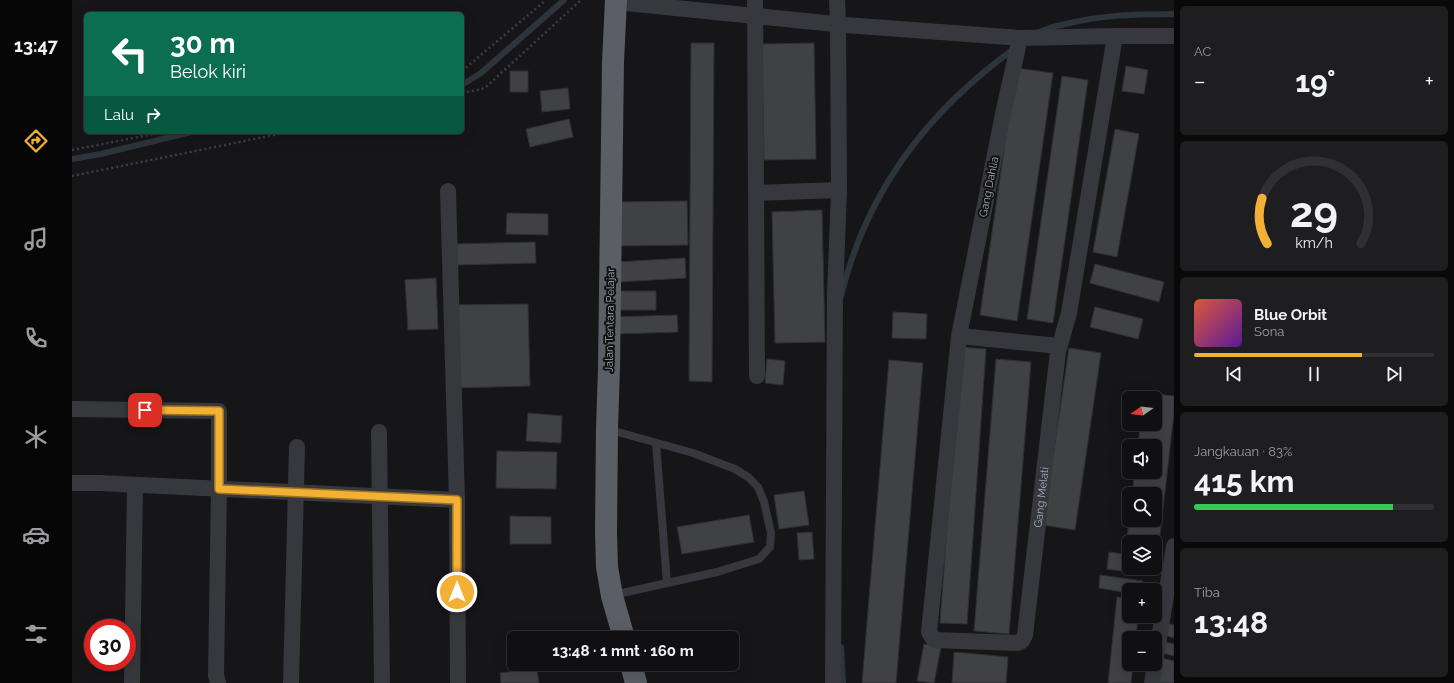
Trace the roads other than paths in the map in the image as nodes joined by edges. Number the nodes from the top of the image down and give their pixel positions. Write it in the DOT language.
graph roads {
  1 [pos="755,0"];
  2 [pos="837,0"];
  3 [pos="616,1"];
  4 [pos="756,16"];
  5 [pos="838,24"];
  6 [pos="1115,36"];
  7 [pos="1174,36"];
  8 [pos="1020,38"];
  9 [pos="839,190"];
  10 [pos="448,191"];
  11 [pos="756,193"];
  12 [pos="959,336"];
  13 [pos="1060,346"];
  14 [pos="757,376"];
  15 [pos="72,409"];
  16 [pos="607,429"];
  17 [pos="379,432"];
  18 [pos="656,443"];
  19 [pos="298,447"];
  20 [pos="72,484"];
  21 [pos="135,485"];
  22 [pos="219,489"];
  23 [pos="296,493"];
  24 [pos="380,497"];
  25 [pos="457,500"];
  26 [pos="1174,546"];
  27 [pos="667,583"];
  28 [pos="612,596"];
  29 [pos="622,631"];
  30 [pos="1160,631"];
  31 [pos="1017,644"];
  32 [pos="633,671"];
  33 [pos="1154,671"];
  34 [pos="132,683"];
  35 [pos="218,683"];
  36 [pos="291,683"];
  37 [pos="382,683"];
  38 [pos="458,683"];
  39 [pos="636,683"];
  40 [pos="833,683"];
  41 [pos="1152,683"];
  1 -- 4 [label="street"];
  2 -- 5 [label="street"];
  3 -- 4 [label="street"];
  3 -- 16 [label="highway, Jalan Tentara Pelajar"];
  4 -- 5 [label="street"];
  4 -- 11 [label="street"];
  5 -- 8 [label="street"];
  5 -- 9 [label="street"];
  6 -- 7 [label="street"];
  6 -- 8 [label="street"];
  6 -- 13 [label="street, Gang Melati"];
  8 -- 12 [label="street, Gang Dahlia"];
  9 -- 11 [label="street"];
  9 -- 40 [label="street"];
  10 -- 25 [label="street"];
  11 -- 14 [label="street"];
  12 -- 13 [label="street"];
  12 -- 31 [label="street, Gang Dahlia"];
  13 -- 31 [label="street, Gang Melati"];
  15 -- 22 [label="street"];
  16 -- 18 [label="lane"];
  16 -- 28 [label="highway, Jalan Tentara Pelajar"];
  17 -- 24 [label="street"];
  18 -- 27 [label="lane"];
  18 -- 27 [label="lane"];
  19 -- 23 [label="street"];
  20 -- 21 [label="street"];
  21 -- 22 [label="street"];
  21 -- 34 [label="street"];
  22 -- 23 [label="street"];
  22 -- 35 [label="street"];
  23 -- 24 [label="street"];
  23 -- 36 [label="street"];
  24 -- 25 [label="street"];
  24 -- 37 [label="street"];
  25 -- 38 [label="street"];
  26 -- 30 [label="street"];
  27 -- 28 [label="lane"];
  28 -- 29 [label="highway, Jalan Tentara Pelajar"];
  32 -- 39 [label="highway"];
  33 -- 41 [label="street"];
}
